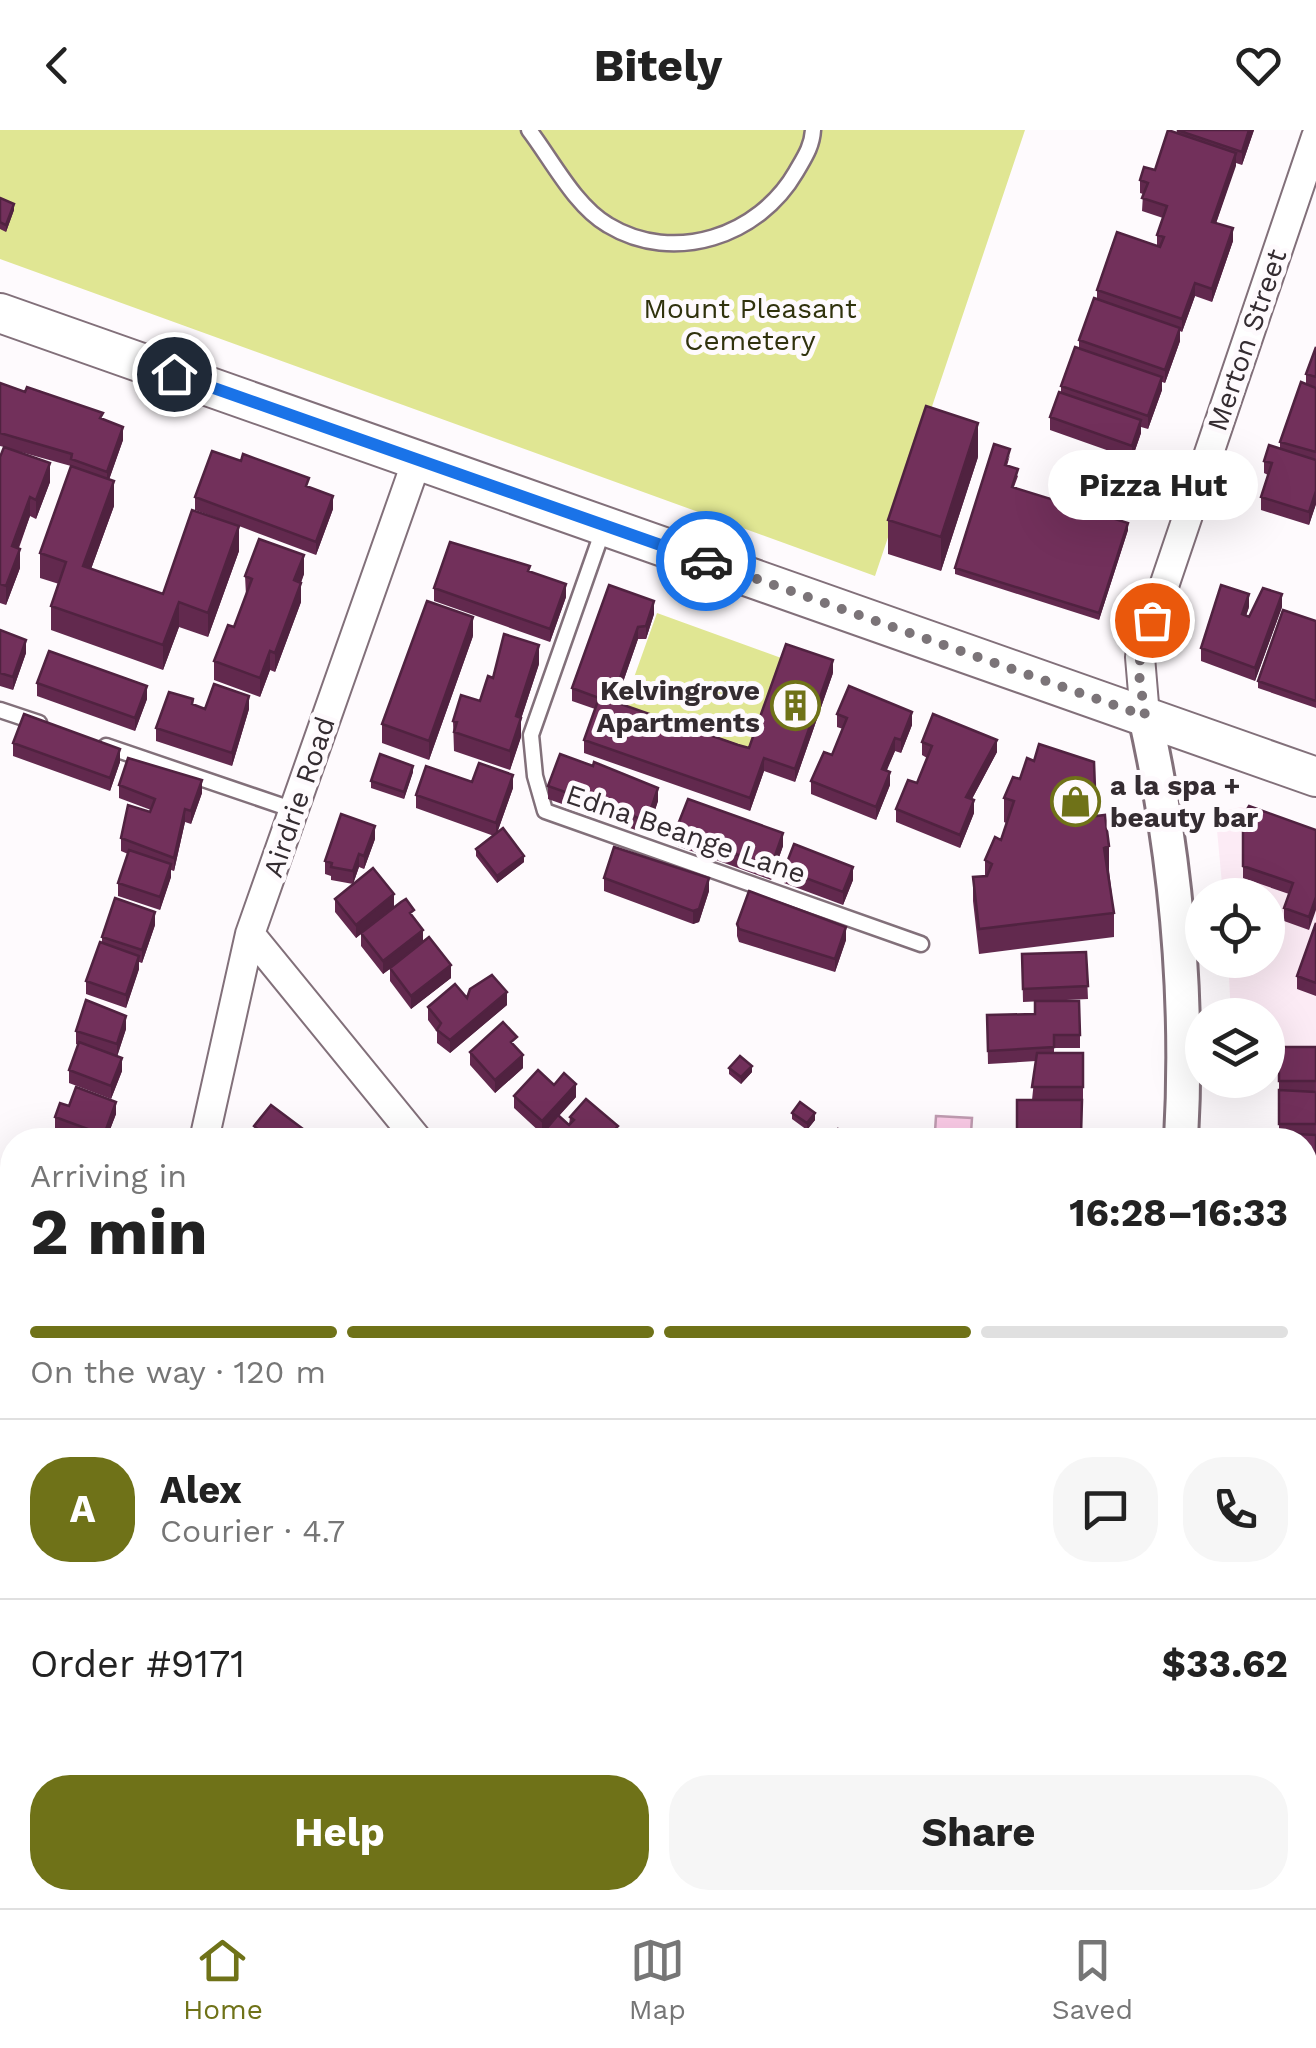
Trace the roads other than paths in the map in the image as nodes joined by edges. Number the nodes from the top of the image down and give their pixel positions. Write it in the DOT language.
graph roads {
  1 [pos="530,130"];
  2 [pos="813,130"];
  3 [pos="1316,137"];
  4 [pos="0,313"];
  5 [pos="417,460"];
  6 [pos="604,526"];
  7 [pos="0,710"];
  8 [pos="1145,716"];
  9 [pos="54,728"];
  10 [pos="90,740"];
  11 [pos="1316,778"];
  12 [pos="295,810"];
  13 [pos="250,934"];
  14 [pos="921,944"];
  15 [pos="207,1128"];
  16 [pos="408,1128"];
  17 [pos="1181,1128"];
  1 -- 2 [label="lane"];
  3 -- 8 [label="street, Merton Street"];
  4 -- 5 [label="main road"];
  5 -- 6 [label="main road"];
  5 -- 12 [label="street, Airdrie Road"];
  6 -- 8 [label="main road"];
  6 -- 14 [label="lane, Edna Beange Lane"];
  7 -- 9 [label="lane"];
  8 -- 11 [label="main road"];
  8 -- 17 [label="street"];
  10 -- 12 [label="lane"];
  12 -- 13 [label="street, Airdrie Road"];
  13 -- 15 [label="street, Airdrie Road"];
  13 -- 16 [label="street"];
}
